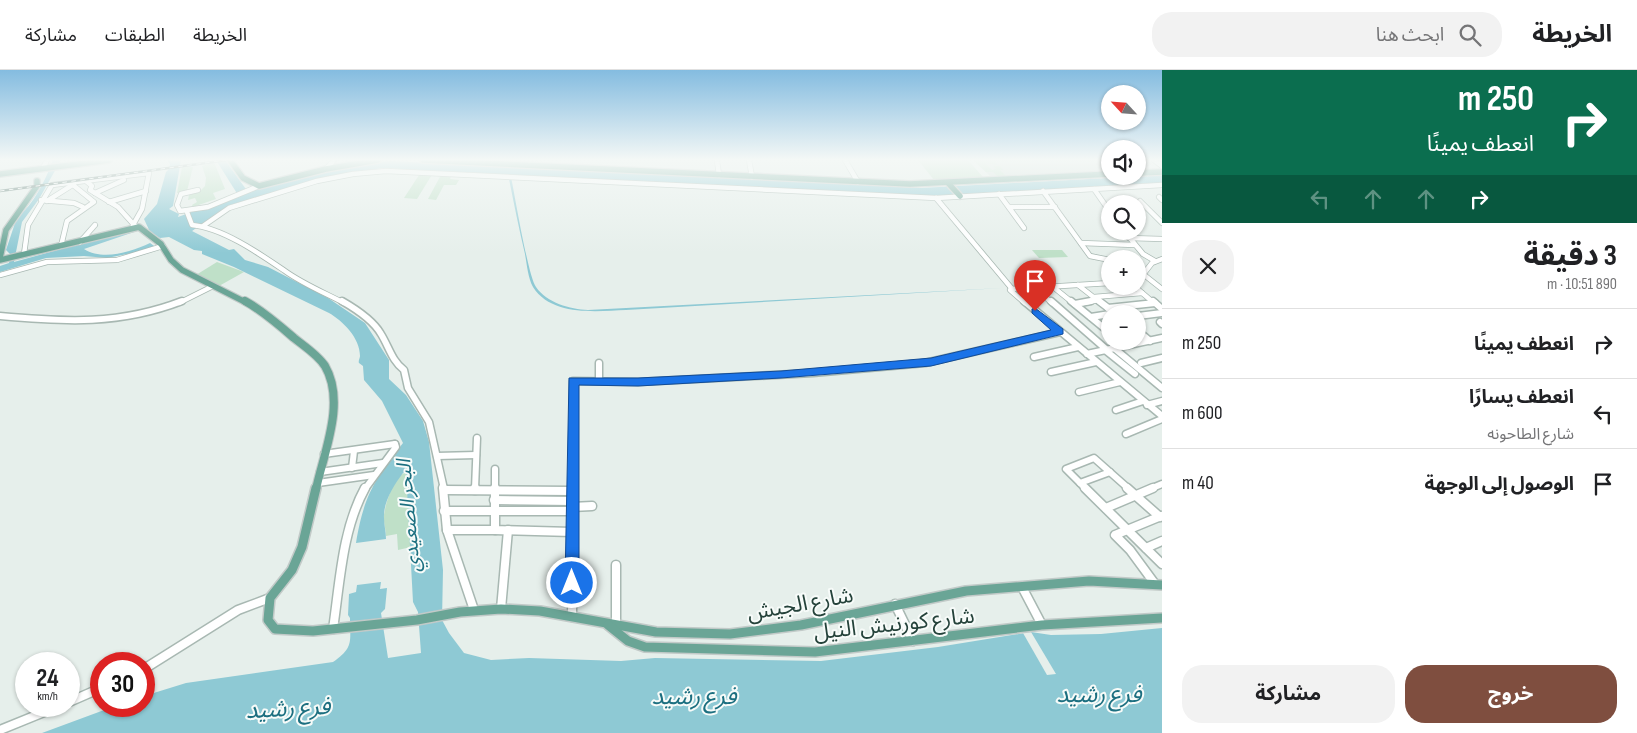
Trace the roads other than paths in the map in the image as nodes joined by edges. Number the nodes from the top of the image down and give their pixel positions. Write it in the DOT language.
graph roads {
  1 [pos="33,191"];
  2 [pos="48,191"];
  3 [pos="62,191"];
  4 [pos="83,191"];
  5 [pos="92,191"];
  6 [pos="100,191"];
  7 [pos="146,191"];
  8 [pos="195,191"];
  9 [pos="246,191"];
  10 [pos="286,191"];
  11 [pos="792,191"];
  12 [pos="955,191"];
  13 [pos="1043,191"];
  14 [pos="95,193"];
  15 [pos="999,194"];
  16 [pos="959,196"];
  17 [pos="936,198"];
  18 [pos="44,201"];
  19 [pos="109,202"];
  20 [pos="83,207"];
  21 [pos="1009,207"];
  22 [pos="1055,207"];
  23 [pos="1146,207"];
  24 [pos="187,212"];
  25 [pos="1162,223"];
  26 [pos="95,225"];
  27 [pos="202,226"];
  28 [pos="138,228"];
  29 [pos="1024,228"];
  30 [pos="2,237"];
  31 [pos="1146,238"];
  32 [pos="1162,238"];
  33 [pos="1130,240"];
  34 [pos="80,242"];
  35 [pos="1081,243"];
  36 [pos="160,244"];
  37 [pos="1134,245"];
  38 [pos="61,246"];
  39 [pos="21,255"];
  40 [pos="1101,258"];
  41 [pos="0,259"];
  42 [pos="1162,259"];
  43 [pos="1155,261"];
  44 [pos="1146,271"];
  45 [pos="0,275"];
  46 [pos="1146,276"];
  47 [pos="1101,283"];
  48 [pos="1078,284"];
  49 [pos="212,286"];
  50 [pos="1052,286"];
  51 [pos="1034,287"];
  52 [pos="1162,289"];
  53 [pos="1011,290"];
  54 [pos="1124,295"];
  55 [pos="1145,295"];
  56 [pos="1096,298"];
  57 [pos="1155,303"];
  58 [pos="1074,304"];
  59 [pos="1104,305"];
  60 [pos="1145,305"];
  61 [pos="1162,309"];
  62 [pos="1162,313"];
  63 [pos="1101,315"];
  64 [pos="1146,315"];
  65 [pos="0,316"];
  66 [pos="1091,317"];
  67 [pos="1101,325"];
  68 [pos="1060,332"];
  69 [pos="1146,338"];
  70 [pos="1162,338"];
  71 [pos="1150,341"];
  72 [pos="1146,342"];
  73 [pos="1101,346"];
  74 [pos="1078,347"];
  75 [pos="1106,350"];
  76 [pos="1116,350"];
  77 [pos="1087,354"];
  78 [pos="1034,357"];
  79 [pos="1162,358"];
  80 [pos="1096,362"];
  81 [pos="599,363"];
  82 [pos="1141,363"];
  83 [pos="1051,372"];
  84 [pos="1135,374"];
  85 [pos="599,381"];
  86 [pos="1120,382"];
  87 [pos="1162,388"];
  88 [pos="1079,392"];
  89 [pos="1162,401"];
  90 [pos="1145,403"];
  91 [pos="1116,410"];
  92 [pos="1162,418"];
  93 [pos="1126,434"];
  94 [pos="477,438"];
  95 [pos="354,451"];
  96 [pos="324,454"];
  97 [pos="476,455"];
  98 [pos="437,456"];
  99 [pos="383,463"];
  100 [pos="352,468"];
  101 [pos="495,469"];
  102 [pos="320,472"];
  103 [pos="1110,472"];
  104 [pos="374,475"];
  105 [pos="1080,482"];
  106 [pos="318,484"];
  107 [pos="1161,485"];
  108 [pos="444,490"];
  109 [pos="475,490"];
  110 [pos="494,490"];
  111 [pos="572,491"];
  112 [pos="1137,496"];
  113 [pos="494,500"];
  114 [pos="572,506"];
  115 [pos="592,506"];
  116 [pos="1106,508"];
  117 [pos="494,510"];
  118 [pos="444,511"];
  119 [pos="1161,516"];
  120 [pos="447,530"];
  121 [pos="495,530"];
  122 [pos="508,530"];
  123 [pos="1128,530"];
  124 [pos="572,532"];
  125 [pos="1162,540"];
  126 [pos="1146,548"];
  127 [pos="1162,564"];
  128 [pos="616,565"];
  129 [pos="1158,584"];
  130 [pos="1022,586"];
  131 [pos="270,598"];
  132 [pos="895,604"];
  133 [pos="501,609"];
  134 [pos="474,610"];
  135 [pos="572,617"];
  136 [pos="1162,618"];
  137 [pos="1042,625"];
  138 [pos="612,626"];
  139 [pos="336,629"];
  140 [pos="913,641"];
  141 [pos="155,663"];
  142 [pos="32,717"];
  143 [pos="0,730"];
  1 -- 30 [label="main road"];
  2 -- 18 [label="street"];
  3 -- 18 [label="street"];
  4 -- 20 [label="street"];
  5 -- 14 [label="street"];
  6 -- 14 [label="street"];
  7 -- 19 [label="street"];
  7 -- 28 [label="street"];
  8 -- 24 [label="street"];
  9 -- 24 [label="street"];
  10 -- 27 [label="street"];
  11 -- 17 [label="street"];
  12 -- 16 [label="main road"];
  13 -- 15 [label="street"];
  13 -- 22 [label="street"];
  14 -- 19 [label="street"];
  15 -- 16 [label="street"];
  15 -- 21 [label="street"];
  16 -- 17 [label="street"];
  17 -- 53 [label="street"];
  18 -- 20 [label="street"];
  18 -- 39 [label="street"];
  19 -- 28 [label="street"];
  20 -- 38 [label="street"];
  21 -- 22 [label="street"];
  21 -- 29 [label="street"];
  22 -- 35 [label="street"];
  23 -- 25 [label="street"];
  24 -- 27 [label="street"];
  26 -- 34 [label="street"];
  27 -- 98 [label="street"];
  28 -- 34 [label="main road"];
  28 -- 36 [label="main road"];
  30 -- 41 [label="main road"];
  31 -- 32 [label="street"];
  33 -- 37 [label="street"];
  34 -- 38 [label="main road"];
  35 -- 37 [label="street"];
  35 -- 40 [label="street"];
  36 -- 45 [label="street"];
  36 -- 49 [label="main road"];
  37 -- 43 [label="street"];
  38 -- 39 [label="main road"];
  39 -- 41 [label="main road"];
  42 -- 43 [label="street"];
  43 -- 44 [label="street"];
  46 -- 52 [label="street"];
  47 -- 48 [label="street"];
  48 -- 50 [label="street"];
  48 -- 56 [label="street"];
  49 -- 65 [label="street"];
  49 -- 96 [label="main road"];
  50 -- 51 [label="street"];
  50 -- 58 [label="street"];
  51 -- 53 [label="street"];
  51 -- 73 [label="street"];
  53 -- 68 [label="street"];
  54 -- 56 [label="street"];
  55 -- 57 [label="street"];
  56 -- 58 [label="street"];
  56 -- 59 [label="street"];
  57 -- 60 [label="street"];
  57 -- 61 [label="street"];
  58 -- 66 [label="street"];
  62 -- 64 [label="street"];
  63 -- 66 [label="street"];
  66 -- 67 [label="street"];
  68 -- 74 [label="street"];
  68 -- 85 [label="street"];
  69 -- 71 [label="street"];
  70 -- 71 [label="street"];
  71 -- 72 [label="street"];
  74 -- 77 [label="street"];
  74 -- 78 [label="street"];
  75 -- 77 [label="street"];
  75 -- 84 [label="street"];
  76 -- 87 [label="street"];
  77 -- 80 [label="street"];
  79 -- 82 [label="street"];
  80 -- 83 [label="street"];
  80 -- 86 [label="street"];
  81 -- 85 [label="street"];
  85 -- 111 [label="street"];
  86 -- 88 [label="street"];
  86 -- 90 [label="street"];
  89 -- 90 [label="street"];
  90 -- 91 [label="street"];
  90 -- 92 [label="street"];
  92 -- 93 [label="street"];
  94 -- 97 [label="street"];
  95 -- 96 [label="street"];
  95 -- 99 [label="street"];
  95 -- 100 [label="street"];
  96 -- 102 [label="main road"];
  97 -- 98 [label="street"];
  97 -- 109 [label="street"];
  98 -- 108 [label="street"];
  99 -- 100 [label="street"];
  99 -- 104 [label="street"];
  100 -- 102 [label="street"];
  101 -- 110 [label="street"];
  102 -- 106 [label="main road"];
  103 -- 105 [label="street"];
  103 -- 105 [label="street"];
  103 -- 112 [label="street"];
  104 -- 106 [label="street"];
  104 -- 139 [label="street"];
  105 -- 116 [label="street"];
  106 -- 131 [label="main road"];
  107 -- 112 [label="street"];
  108 -- 109 [label="street"];
  108 -- 118 [label="street"];
  109 -- 110 [label="street"];
  110 -- 111 [label="street"];
  110 -- 113 [label="street"];
  111 -- 114 [label="street"];
  112 -- 116 [label="street"];
  112 -- 119 [label="street"];
  113 -- 114 [label="street"];
  113 -- 117 [label="street"];
  114 -- 115 [label="street"];
  114 -- 117 [label="street"];
  114 -- 124 [label="street"];
  116 -- 123 [label="street"];
  117 -- 118 [label="street"];
  117 -- 121 [label="street"];
  118 -- 120 [label="street"];
  119 -- 123 [label="street"];
  120 -- 121 [label="street"];
  120 -- 134 [label="street"];
  121 -- 122 [label="street"];
  122 -- 124 [label="street"];
  122 -- 133 [label="street"];
  123 -- 126 [label="street"];
  123 -- 129 [label="street"];
  124 -- 135 [label="street"];
  125 -- 126 [label="street"];
  126 -- 127 [label="street"];
  128 -- 138 [label="street"];
  129 -- 130 [label="main road, شارع الجيش"];
  130 -- 132 [label="main road, شارع الجيش"];
  130 -- 137 [label="street"];
  131 -- 139 [label="main road, شارع الجيش"];
  131 -- 141 [label="street"];
  132 -- 138 [label="main road, شارع الجيش"];
  132 -- 140 [label="street"];
  133 -- 134 [label="main road, شارع الجيش"];
  133 -- 135 [label="main road, شارع الجيش"];
  134 -- 139 [label="main road, شارع الجيش"];
  135 -- 138 [label="main road, شارع الجيش"];
  136 -- 137 [label="main road, شارع كورنيش النيل"];
  137 -- 140 [label="main road, شارع كورنيش النيل"];
  138 -- 140 [label="main road, شارع كورنيش النيل"];
  142 -- 143 [label="street"];
}
